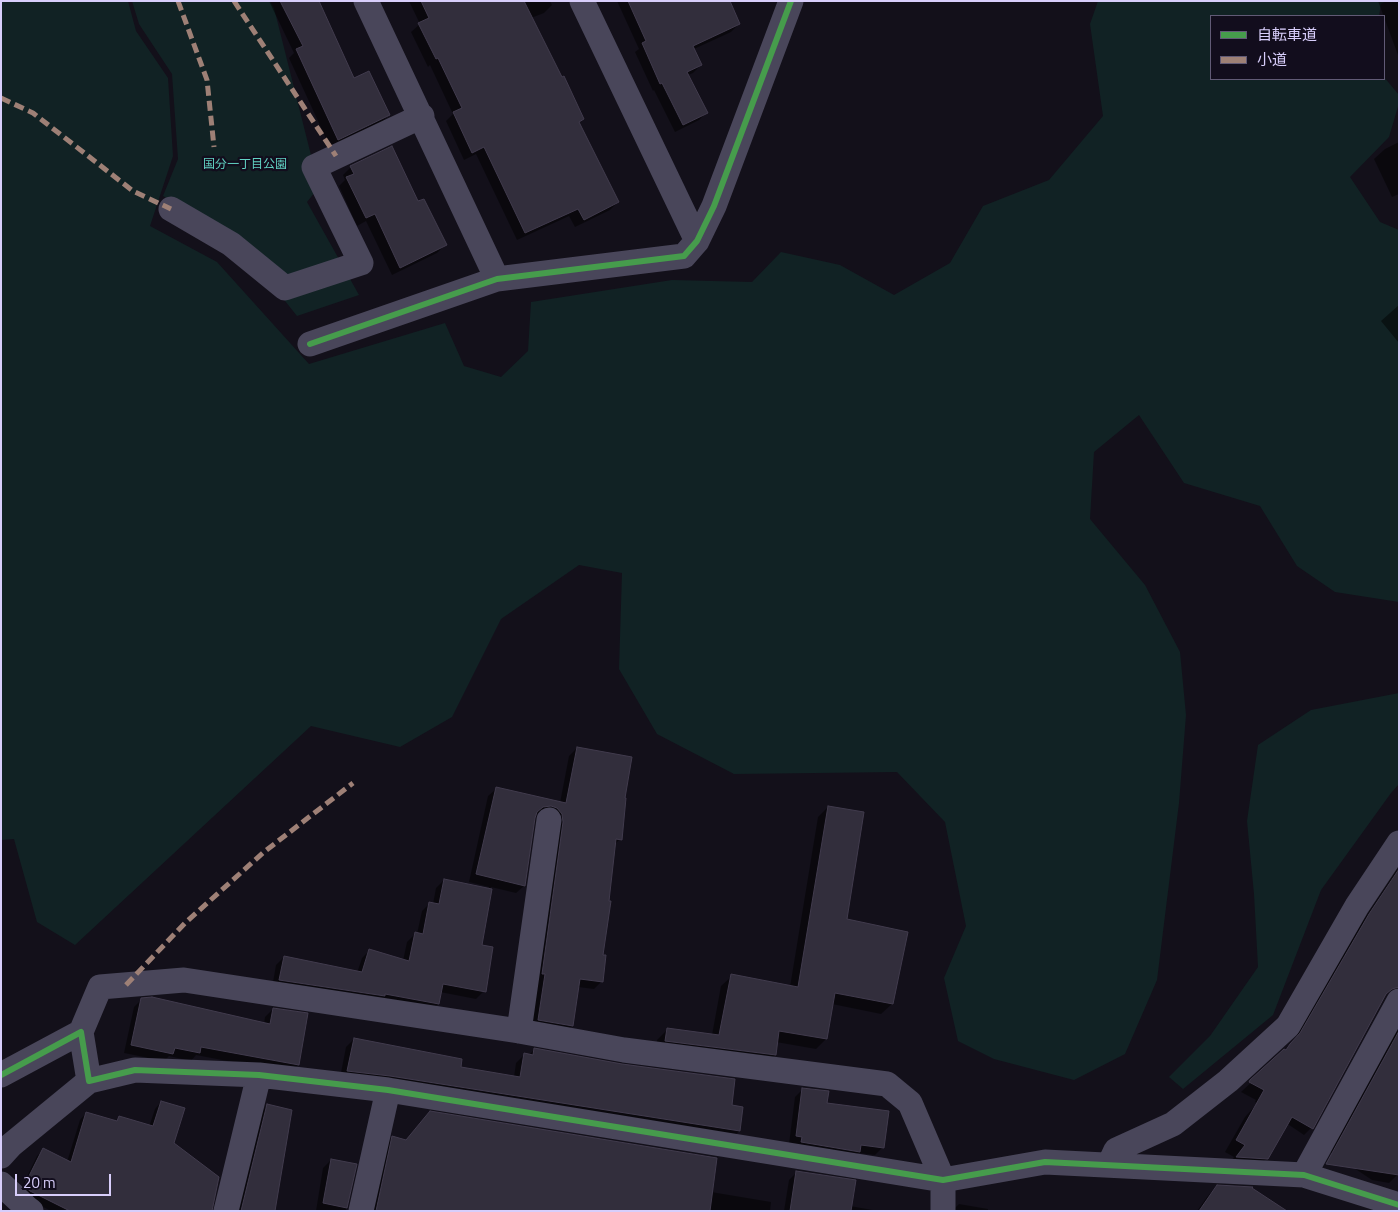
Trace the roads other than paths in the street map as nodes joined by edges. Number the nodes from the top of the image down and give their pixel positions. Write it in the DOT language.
graph roads {
  1 [pos="366,1"];
  2 [pos="582,1"];
  3 [pos="791,1"];
  4 [pos="422,116"];
  5 [pos="171,209"];
  6 [pos="697,241"];
  7 [pos="497,279"];
  8 [pos="310,344"];
  9 [pos="549,820"];
  10 [pos="1399,843"];
  11 [pos="1399,1001"];
  12 [pos="519,1031"];
  13 [pos="81,1032"];
  14 [pos="1,1075"];
  15 [pos="259,1075"];
  16 [pos="89,1081"];
  17 [pos="388,1090"];
  18 [pos="1,1156"];
  19 [pos="1109,1164"];
  20 [pos="1304,1175"];
  21 [pos="943,1180"];
  22 [pos="1,1184"];
  23 [pos="1399,1205"];
  24 [pos="31,1211"];
  25 [pos="226,1211"];
  26 [pos="361,1211"];
  27 [pos="943,1211"];
  1 -- 4 [label="street"];
  2 -- 6 [label="street"];
  3 -- 6 [label="street"];
  4 -- 5 [label="street"];
  4 -- 7 [label="street"];
  6 -- 7 [label="street"];
  7 -- 8 [label="street"];
  9 -- 12 [label="street"];
  10 -- 19 [label="street"];
  11 -- 20 [label="street"];
  12 -- 13 [label="street"];
  12 -- 21 [label="street"];
  13 -- 14 [label="street"];
  13 -- 16 [label="street"];
  15 -- 16 [label="street"];
  15 -- 17 [label="street"];
  15 -- 25 [label="street"];
  16 -- 18 [label="street"];
  17 -- 21 [label="street"];
  17 -- 26 [label="street"];
  19 -- 20 [label="street"];
  19 -- 21 [label="street"];
  20 -- 23 [label="street"];
  21 -- 27 [label="street"];
  22 -- 24 [label="street"];
}
